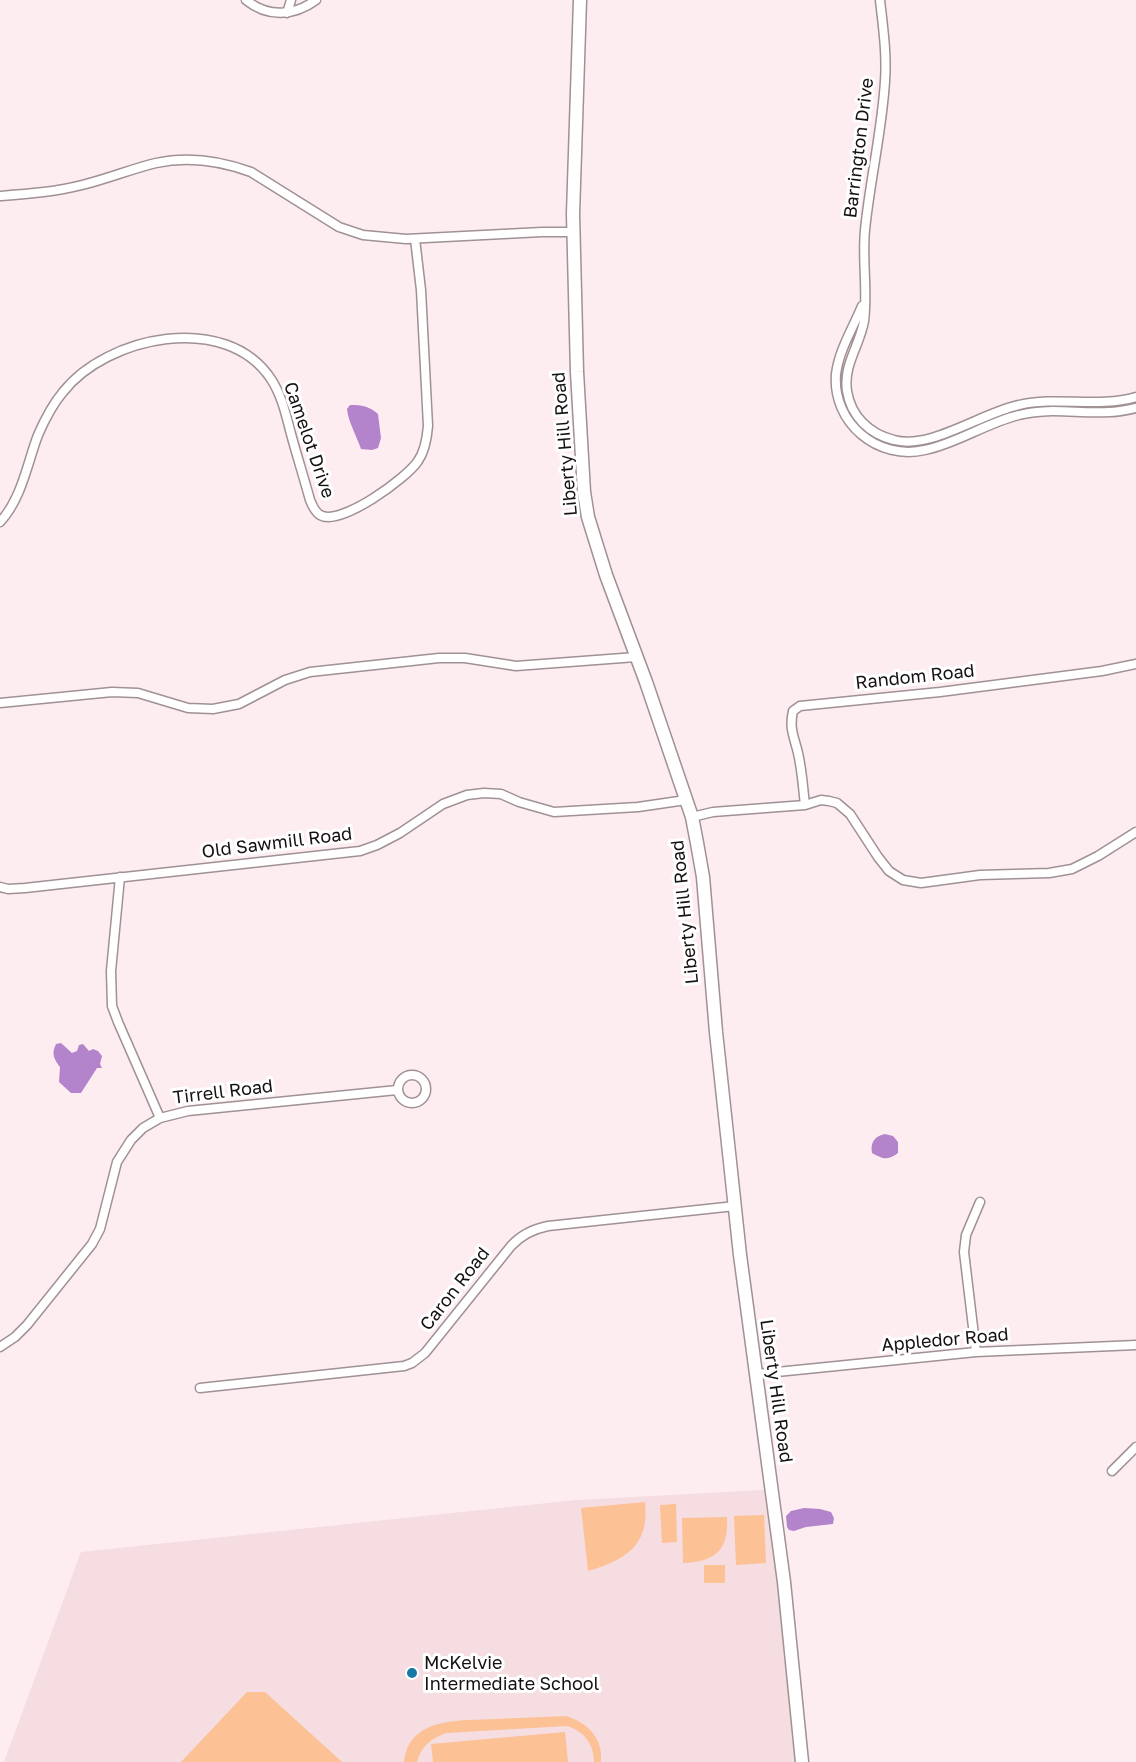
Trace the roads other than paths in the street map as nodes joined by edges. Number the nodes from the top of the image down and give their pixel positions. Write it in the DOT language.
graph roads {
  1 [pos="246,0"];
  2 [pos="291,0"];
  3 [pos="316,0"];
  4 [pos="580,0"];
  5 [pos="880,0"];
  6 [pos="286,13"];
  7 [pos="0,196"];
  8 [pos="574,232"];
  9 [pos="415,239"];
  10 [pos="864,300"];
  11 [pos="1133,398"];
  12 [pos="1134,408"];
  13 [pos="1000,410"];
  14 [pos="1004,419"];
  15 [pos="862,424"];
  16 [pos="860,434"];
  17 [pos="0,522"];
  18 [pos="636,657"];
  19 [pos="1136,664"];
  20 [pos="0,703"];
  21 [pos="686,800"];
  22 [pos="806,805"];
  23 [pos="692,817"];
  24 [pos="1136,832"];
  25 [pos="120,877"];
  26 [pos="0,887"];
  27 [pos="397,1090"];
  28 [pos="160,1118"];
  29 [pos="980,1202"];
  30 [pos="735,1206"];
  31 [pos="1136,1345"];
  32 [pos="0,1347"];
  33 [pos="976,1352"];
  34 [pos="757,1374"];
  35 [pos="200,1388"];
  36 [pos="1136,1448"];
  37 [pos="1112,1471"];
  38 [pos="802,1762"];
  1 -- 6 [label="street"];
  2 -- 6 [label="street"];
  3 -- 6 [label="street"];
  4 -- 8 [label="street, Liberty Hill Road"];
  5 -- 10 [label="street, Barrington Drive"];
  7 -- 9 [label="street"];
  8 -- 9 [label="street"];
  8 -- 18 [label="street, Liberty Hill Road"];
  9 -- 17 [label="street, Camelot Drive"];
  10 -- 15 [label="street, Barrington Drive"];
  10 -- 16 [label="street, Barrington Drive"];
  11 -- 12 [label="street"];
  11 -- 13 [label="street"];
  12 -- 14 [label="street, Barrington Drive"];
  13 -- 14 [label="street"];
  13 -- 15 [label="street"];
  14 -- 16 [label="street, Barrington Drive"];
  15 -- 16 [label="street"];
  18 -- 20 [label="street"];
  18 -- 21 [label="street, Liberty Hill Road"];
  19 -- 22 [label="street, Random Road"];
  21 -- 23 [label="street, Liberty Hill Road"];
  21 -- 25 [label="street, Old Sawmill Road"];
  22 -- 23 [label="street"];
  22 -- 24 [label="street"];
  23 -- 30 [label="street, Liberty Hill Road"];
  25 -- 26 [label="street, Old Sawmill Road"];
  25 -- 28 [label="street"];
  27 -- 28 [label="street, Tirrell Road"];
  28 -- 32 [label="street, Tirrell Road"];
  29 -- 33 [label="street"];
  30 -- 34 [label="street, Liberty Hill Road"];
  30 -- 35 [label="street, Caron Road"];
  31 -- 33 [label="street, Appledor Road"];
  33 -- 34 [label="street, Appledor Road"];
  34 -- 38 [label="street, Liberty Hill Road"];
  36 -- 37 [label="street"];
}
